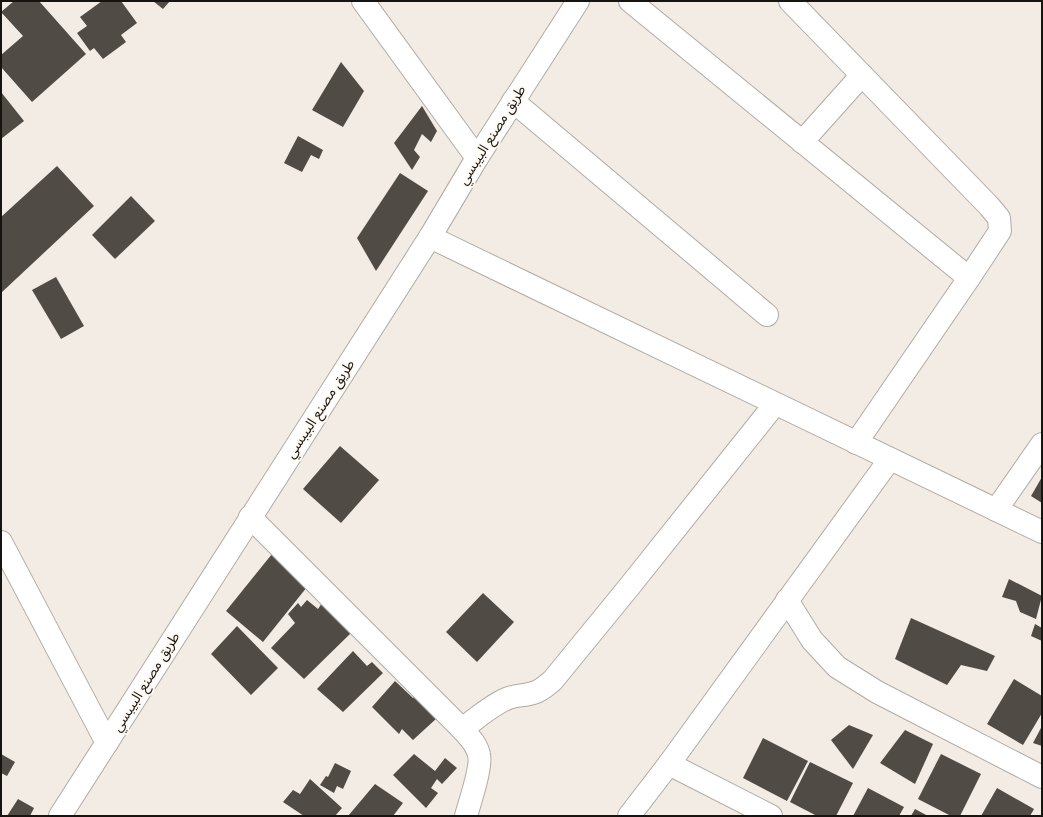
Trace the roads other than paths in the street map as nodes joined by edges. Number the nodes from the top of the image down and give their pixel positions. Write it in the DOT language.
graph roads {
  1 [pos="363,1"];
  2 [pos="578,1"];
  3 [pos="630,1"];
  4 [pos="790,1"];
  5 [pos="862,76"];
  6 [pos="513,101"];
  7 [pos="802,142"];
  8 [pos="477,158"];
  9 [pos="430,237"];
  10 [pos="969,278"];
  11 [pos="768,315"];
  12 [pos="775,404"];
  13 [pos="856,443"];
  14 [pos="1042,444"];
  15 [pos="890,459"];
  16 [pos="996,510"];
  17 [pos="250,518"];
  18 [pos="1042,532"];
  19 [pos="1,542"];
  20 [pos="7,568"];
  21 [pos="787,600"];
  22 [pos="462,729"];
  23 [pos="107,743"];
  24 [pos="669,764"];
  25 [pos="1042,776"];
  26 [pos="60,816"];
  27 [pos="466,816"];
  28 [pos="630,816"];
  29 [pos="771,816"];
  1 -- 8 [label="street"];
  2 -- 6 [label="street, طريق مصنع البيبسي"];
  3 -- 7 [label="street"];
  4 -- 5 [label="street"];
  5 -- 7 [label="street"];
  5 -- 10 [label="street"];
  6 -- 8 [label="street, طريق مصنع البيبسي"];
  6 -- 11 [label="street"];
  7 -- 10 [label="street"];
  8 -- 9 [label="street, طريق مصنع البيبسي"];
  9 -- 12 [label="street"];
  9 -- 17 [label="street, طريق مصنع البيبسي"];
  10 -- 13 [label="street"];
  12 -- 13 [label="street"];
  12 -- 22 [label="street"];
  13 -- 15 [label="street"];
  14 -- 16 [label="street"];
  15 -- 16 [label="street"];
  15 -- 21 [label="street"];
  16 -- 18 [label="street"];
  17 -- 22 [label="street"];
  17 -- 23 [label="street, طريق مصنع البيبسي"];
  19 -- 20 [label="street"];
  20 -- 23 [label="street"];
  21 -- 24 [label="street"];
  21 -- 25 [label="street"];
  22 -- 27 [label="street"];
  23 -- 26 [label="street, طريق مصنع البيبسي"];
  24 -- 28 [label="street"];
  24 -- 29 [label="street"];
}
